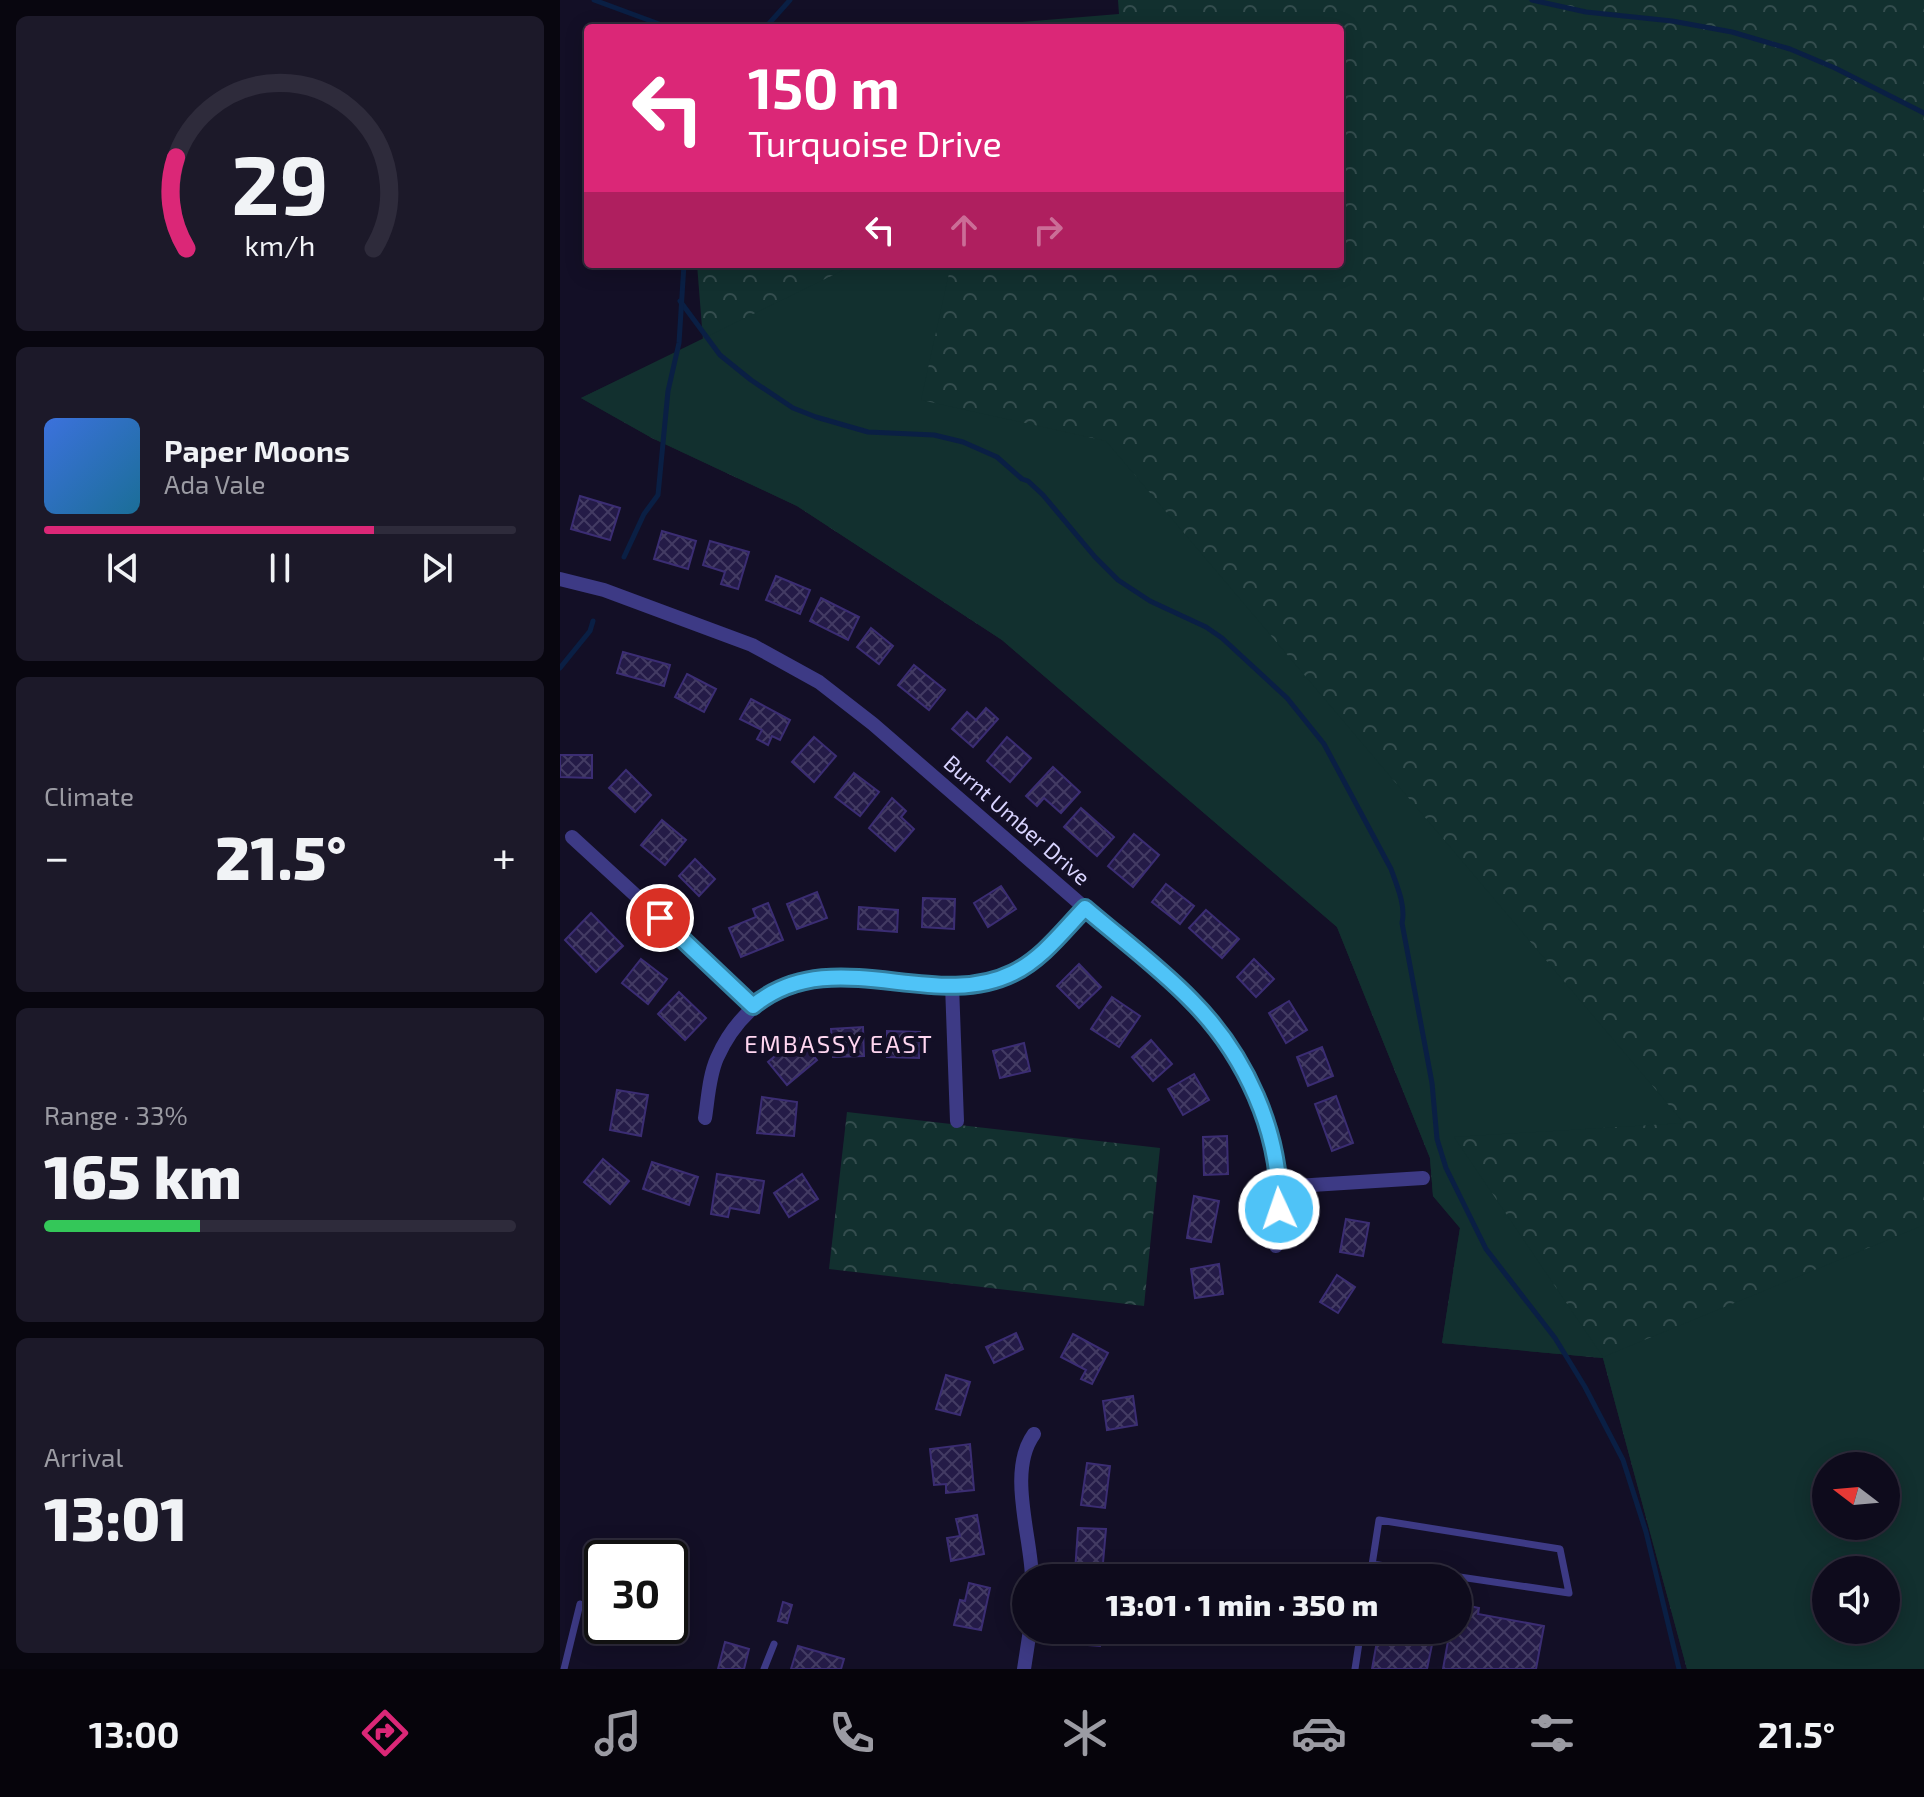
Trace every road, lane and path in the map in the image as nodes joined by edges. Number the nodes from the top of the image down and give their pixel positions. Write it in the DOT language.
graph roads {
  1 [pos="560,579"];
  2 [pos="572,837"];
  3 [pos="1085,908"];
  4 [pos="952,985"];
  5 [pos="753,1006"];
  6 [pos="705,1118"];
  7 [pos="957,1121"];
  8 [pos="1423,1178"];
  9 [pos="1280,1187"];
  10 [pos="1276,1246"];
  11 [pos="1034,1434"];
  12 [pos="1030,1564"];
  13 [pos="1372,1564"];
  14 [pos="580,1604"];
  15 [pos="774,1644"];
  16 [pos="1028,1644"];
  17 [pos="1359,1644"];
  18 [pos="564,1669"];
  19 [pos="764,1669"];
  20 [pos="1024,1669"];
  21 [pos="1355,1669"];
  1 -- 3 [label="street, Burnt Umber Drive"];
  2 -- 5 [label="street"];
  3 -- 4 [label="street"];
  3 -- 9 [label="street, Burnt Umber Drive"];
  4 -- 5 [label="street"];
  4 -- 7 [label="street"];
  5 -- 6 [label="street"];
  8 -- 9 [label="street"];
  9 -- 10 [label="street, Burnt Umber Drive"];
  11 -- 12 [label="street"];
  13 -- 13 [label="lane"];
  14 -- 18 [label="lane"];
  15 -- 19 [label="lane"];
  16 -- 20 [label="street"];
  17 -- 21 [label="lane"];
}
